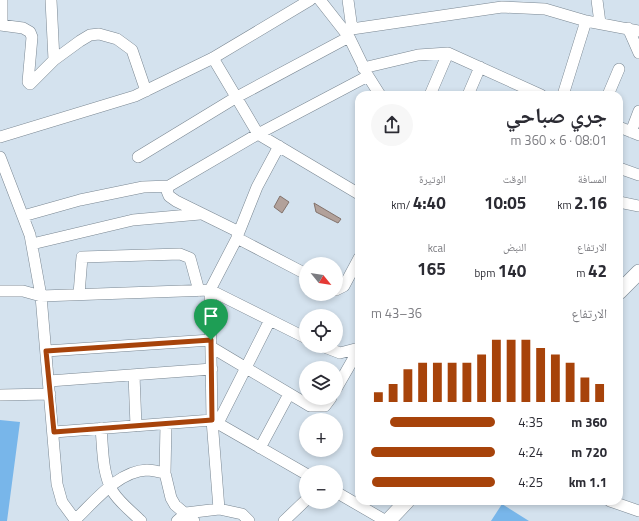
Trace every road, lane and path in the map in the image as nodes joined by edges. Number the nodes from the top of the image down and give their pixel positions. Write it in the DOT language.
graph roads {
  1 [pos="2,0"];
  2 [pos="51,0"];
  3 [pos="310,0"];
  4 [pos="320,0"];
  5 [pos="348,0"];
  6 [pos="597,0"];
  7 [pos="586,21"];
  8 [pos="600,23"];
  9 [pos="1,25"];
  10 [pos="633,30"];
  11 [pos="348,32"];
  12 [pos="448,53"];
  13 [pos="639,54"];
  14 [pos="213,58"];
  15 [pos="54,60"];
  16 [pos="480,67"];
  17 [pos="619,69"];
  18 [pos="365,72"];
  19 [pos="146,91"];
  20 [pos="377,91"];
  21 [pos="432,91"];
  22 [pos="470,91"];
  23 [pos="532,91"];
  24 [pos="564,91"];
  25 [pos="610,91"];
  26 [pos="235,98"];
  27 [pos="639,112"];
  28 [pos="623,129"];
  29 [pos="258,134"];
  30 [pos="635,134"];
  31 [pos="0,137"];
  32 [pos="280,146"];
  33 [pos="0,157"];
  34 [pos="138,157"];
  35 [pos="623,169"];
  36 [pos="639,175"];
  37 [pos="169,186"];
  38 [pos="355,192"];
  39 [pos="623,203"];
  40 [pos="639,206"];
  41 [pos="202,214"];
  42 [pos="23,216"];
  43 [pos="238,235"];
  44 [pos="32,244"];
  45 [pos="355,265"];
  46 [pos="299,270"];
  47 [pos="639,272"];
  48 [pos="343,286"];
  49 [pos="623,288"];
  50 [pos="199,290"];
  51 [pos="210,290"];
  52 [pos="0,292"];
  53 [pos="79,294"];
  54 [pos="41,296"];
  55 [pos="270,320"];
  56 [pos="299,334"];
  57 [pos="211,343"];
  58 [pos="355,350"];
  59 [pos="46,351"];
  60 [pos="343,352"];
  61 [pos="355,356"];
  62 [pos="246,368"];
  63 [pos="212,369"];
  64 [pos="134,375"];
  65 [pos="343,377"];
  66 [pos="49,381"];
  67 [pos="50,394"];
  68 [pos="289,394"];
  69 [pos="0,395"];
  70 [pos="299,400"];
  71 [pos="308,405"];
  72 [pos="326,405"];
  73 [pos="215,422"];
  74 [pos="166,424"];
  75 [pos="136,426"];
  76 [pos="101,428"];
  77 [pos="54,432"];
  78 [pos="260,448"];
  79 [pos="299,470"];
  80 [pos="165,473"];
  81 [pos="110,486"];
  82 [pos="343,496"];
  83 [pos="355,503"];
  84 [pos="359,505"];
  85 [pos="404,505"];
  86 [pos="622,505"];
  87 [pos="299,507"];
  88 [pos="219,509"];
  89 [pos="639,511"];
  90 [pos="190,517"];
  91 [pos="75,521"];
  92 [pos="141,521"];
  93 [pos="177,521"];
  94 [pos="249,521"];
  95 [pos="284,521"];
  96 [pos="387,521"];
  1 -- 9 [label="street"];
  2 -- 15 [label="street"];
  3 -- 14 [label="street"];
  4 -- 11 [label="street"];
  5 -- 11 [label="street"];
  6 -- 8 [label="street"];
  7 -- 8 [label="street"];
  7 -- 11 [label="street"];
  7 -- 24 [label="street"];
  8 -- 10 [label="street"];
  9 -- 15 [label="street"];
  10 -- 13 [label="street"];
  11 -- 18 [label="street"];
  11 -- 26 [label="street"];
  12 -- 16 [label="street"];
  12 -- 18 [label="street"];
  12 -- 21 [label="street"];
  14 -- 19 [label="street"];
  14 -- 26 [label="street"];
  15 -- 19 [label="street"];
  16 -- 22 [label="street"];
  16 -- 23 [label="street"];
  17 -- 25 [label="street"];
  18 -- 20 [label="street"];
  18 -- 29 [label="street"];
  19 -- 31 [label="street"];
  26 -- 29 [label="street"];
  26 -- 34 [label="street"];
  27 -- 30 [label="street"];
  28 -- 30 [label="street"];
  29 -- 32 [label="street"];
  29 -- 37 [label="street"];
  32 -- 38 [label="street"];
  32 -- 43 [label="street"];
  33 -- 42 [label="street"];
  35 -- 36 [label="street"];
  37 -- 41 [label="street"];
  37 -- 42 [label="street"];
  39 -- 40 [label="street"];
  41 -- 43 [label="street"];
  41 -- 44 [label="street"];
  42 -- 44 [label="street"];
  43 -- 46 [label="street"];
  43 -- 51 [label="street"];
  44 -- 54 [label="street"];
  45 -- 48 [label="street"];
  47 -- 49 [label="main road"];
  50 -- 51 [label="street"];
  50 -- 53 [label="street"];
  50 -- 53 [label="street"];
  51 -- 55 [label="street"];
  51 -- 57 [label="street"];
  52 -- 54 [label="street"];
  53 -- 54 [label="street"];
  54 -- 59 [label="street"];
  55 -- 56 [label="street"];
  55 -- 62 [label="street"];
  57 -- 59 [label="street"];
  57 -- 62 [label="street"];
  57 -- 63 [label="street"];
  58 -- 60 [label="street"];
  59 -- 66 [label="street"];
  61 -- 65 [label="street"];
  62 -- 68 [label="street"];
  62 -- 73 [label="street"];
  63 -- 64 [label="street"];
  63 -- 73 [label="street"];
  64 -- 66 [label="street"];
  64 -- 75 [label="street"];
  66 -- 67 [label="street"];
  67 -- 69 [label="street"];
  67 -- 77 [label="street"];
  68 -- 70 [label="street"];
  68 -- 78 [label="street"];
  71 -- 72 [label="street"];
  73 -- 74 [label="street"];
  73 -- 78 [label="street"];
  73 -- 88 [label="street"];
  74 -- 75 [label="street"];
  74 -- 80 [label="street"];
  75 -- 76 [label="street"];
  76 -- 77 [label="street"];
  76 -- 81 [label="street"];
  77 -- 91 [label="street"];
  78 -- 79 [label="street"];
  80 -- 81 [label="street"];
  80 -- 90 [label="street"];
  81 -- 91 [label="street"];
  81 -- 92 [label="street"];
  82 -- 83 [label="street"];
  84 -- 96 [label="street"];
  85 -- 96 [label="main road"];
  86 -- 89 [label="street"];
  87 -- 95 [label="street"];
  88 -- 90 [label="street"];
  88 -- 94 [label="street"];
  90 -- 93 [label="street"];
}
